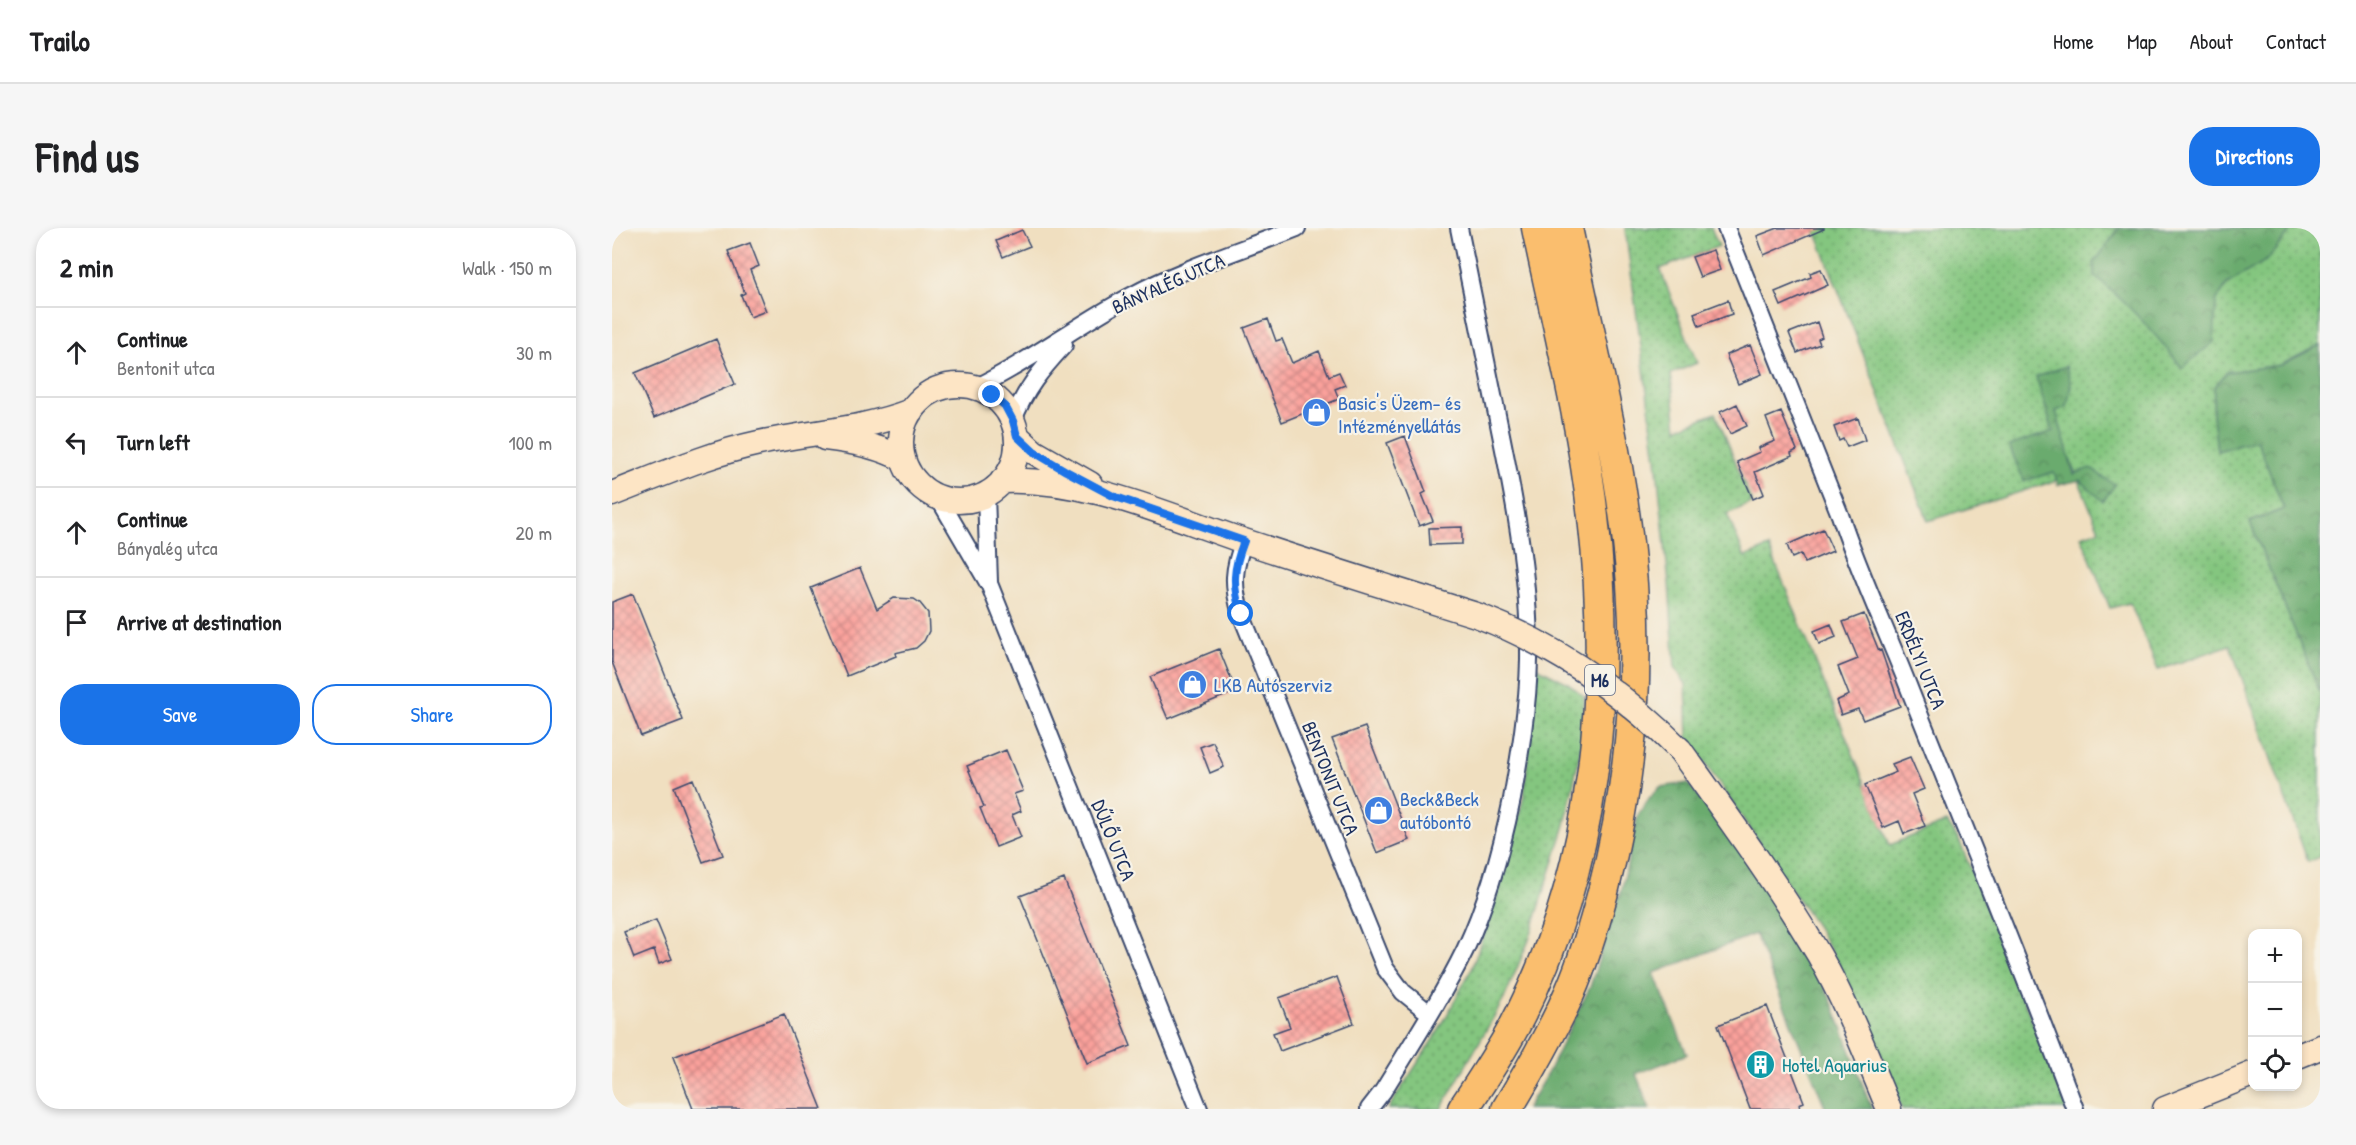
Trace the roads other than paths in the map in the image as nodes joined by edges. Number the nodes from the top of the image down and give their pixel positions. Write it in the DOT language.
graph roads {
  1 [pos="1297,228"];
  2 [pos="1459,228"];
  3 [pos="1537,228"];
  4 [pos="1567,228"];
  5 [pos="1726,228"];
  6 [pos="1076,330"];
  7 [pos="977,387"];
  8 [pos="911,411"];
  9 [pos="1015,429"];
  10 [pos="802,436"];
  11 [pos="903,459"];
  12 [pos="994,488"];
  13 [pos="612,494"];
  14 [pos="1113,496"];
  15 [pos="939,497"];
  16 [pos="1244,541"];
  17 [pos="990,586"];
  18 [pos="1430,1013"];
  19 [pos="2320,1047"];
  20 [pos="2302,1054"];
  21 [pos="2248,1076"];
  22 [pos="1199,1109"];
  23 [pos="1369,1109"];
  24 [pos="1464,1109"];
  25 [pos="1507,1109"];
  26 [pos="1889,1109"];
  27 [pos="2075,1109"];
  28 [pos="2165,1109"];
  1 -- 6 [label="street, BÁNYALÉG UTCA"];
  2 -- 18 [label="street"];
  3 -- 24 [label="highway, M6"];
  4 -- 25 [label="highway, M6"];
  5 -- 27 [label="street, ERDÉLYI UTCA"];
  6 -- 7 [label="street, BÁNYALÉG UTCA"];
  6 -- 9 [label="street, BÁNYALÉG UTCA"];
  7 -- 8 [label="street, BÁNYALÉG UTCA"];
  7 -- 9 [label="street"];
  8 -- 10 [label="street, BÁNYALÉG UTCA"];
  8 -- 11 [label="street, BÁNYALÉG UTCA"];
  9 -- 12 [label="street, BÁNYALÉG UTCA"];
  9 -- 14 [label="street"];
  10 -- 11 [label="street, BÁNYALÉG UTCA"];
  10 -- 13 [label="street, BÁNYALÉG UTCA"];
  11 -- 15 [label="street"];
  12 -- 14 [label="street"];
  12 -- 15 [label="street"];
  12 -- 17 [label="street, DŰLŐ UTCA"];
  14 -- 16 [label="street"];
  15 -- 17 [label="street, DŰLŐ UTCA"];
  16 -- 18 [label="street, BENTONIT UTCA"];
  16 -- 26 [label="street, bridge"];
  17 -- 22 [label="street, DŰLŐ UTCA"];
  18 -- 23 [label="street"];
  19 -- 20 [label="street"];
  21 -- 28 [label="street"];
}
